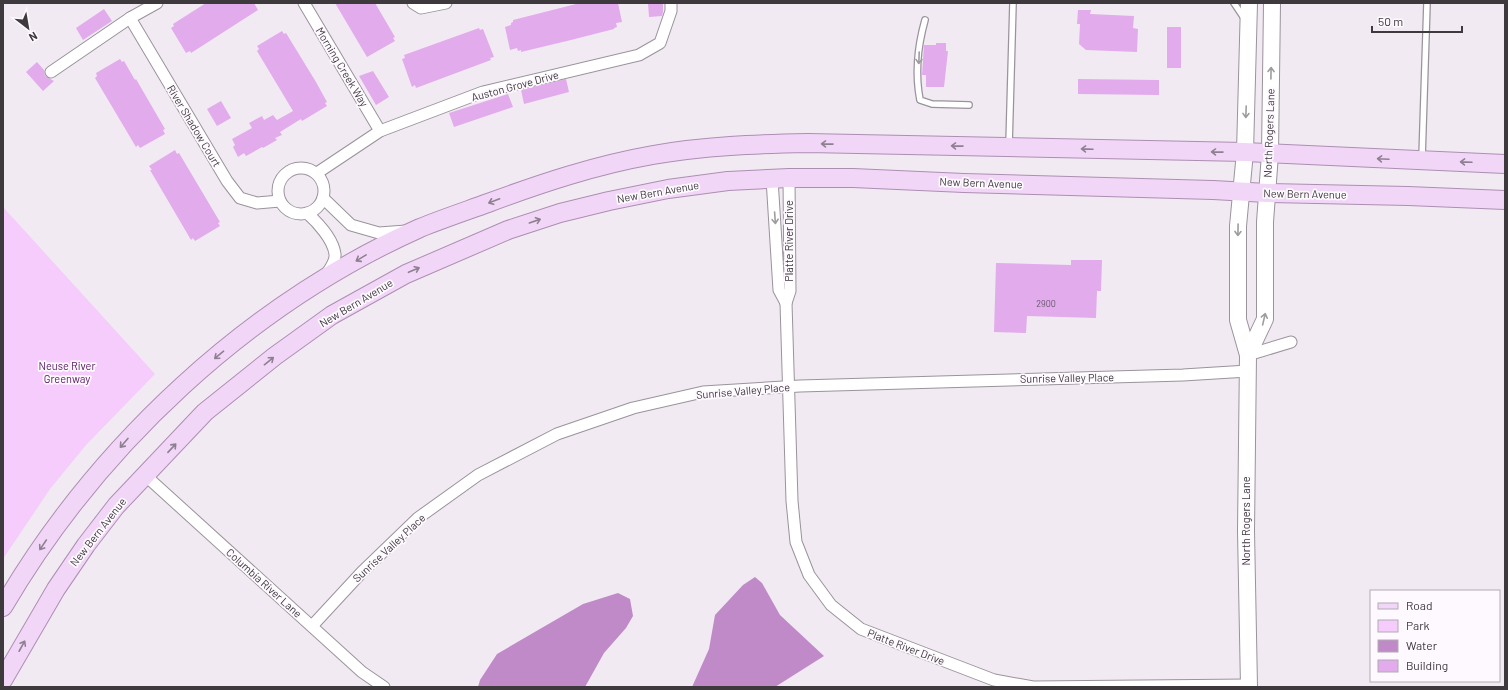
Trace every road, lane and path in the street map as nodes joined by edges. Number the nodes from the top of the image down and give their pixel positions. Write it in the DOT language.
graph roads {
  1 [pos="157,3"];
  2 [pos="304,3"];
  3 [pos="413,3"];
  4 [pos="446,3"];
  5 [pos="671,3"];
  6 [pos="1013,3"];
  7 [pos="1234,3"];
  8 [pos="1249,3"];
  9 [pos="1272,3"];
  10 [pos="1427,3"];
  11 [pos="130,18"];
  12 [pos="925,20"];
  13 [pos="1248,28"];
  14 [pos="51,72"];
  15 [pos="969,105"];
  16 [pos="380,131"];
  17 [pos="1009,147"];
  18 [pos="1245,152"];
  19 [pos="1270,154"];
  20 [pos="1422,161"];
  21 [pos="1505,164"];
  22 [pos="317,173"];
  23 [pos="781,178"];
  24 [pos="1242,192"];
  25 [pos="1267,193"];
  26 [pos="323,198"];
  27 [pos="1505,200"];
  28 [pos="280,201"];
  29 [pos="306,213"];
  30 [pos="421,228"];
  31 [pos="321,282"];
  32 [pos="786,304"];
  33 [pos="1291,342"];
  34 [pos="1248,355"];
  35 [pos="1248,371"];
  36 [pos="787,387"];
  37 [pos="146,476"];
  38 [pos="3,607"];
  39 [pos="312,626"];
  40 [pos="3,680"];
  41 [pos="1249,686"];
  42 [pos="384,687"];
  1 -- 11 [label="street"];
  2 -- 16 [label="street, Morning Creek Way"];
  3 -- 4 [label="street"];
  5 -- 16 [label="street, Auston Grove Drive"];
  6 -- 17 [label="lane"];
  7 -- 13 [label="lane"];
  8 -- 13 [label="street, North Rogers Lane"];
  19 -- 9 [label="street, North Rogers Lane, one-way"];
  10 -- 20 [label="lane"];
  11 -- 14 [label="street"];
  11 -- 28 [label="street, River Shadow Court"];
  12 -- 15 [label="lane, one-way"];
  13 -- 18 [label="street, North Rogers Lane, one-way"];
  16 -- 22 [label="street, Auston Grove Drive"];
  18 -- 17 [label="main road, one-way"];
  17 -- 30 [label="main road, one-way"];
  18 -- 19 [label="main road"];
  18 -- 24 [label="street, North Rogers Lane"];
  20 -- 19 [label="main road, one-way"];
  19 -- 25 [label="street, North Rogers Lane"];
  21 -- 20 [label="main road, one-way"];
  22 -- 26 [label="street"];
  22 -- 28 [label="street"];
  23 -- 24 [label="main road, New Bern Avenue"];
  23 -- 32 [label="street, Platte River Drive"];
  23 -- 32 [label="street, Platte River Drive, one-way"];
  37 -- 23 [label="main road, New Bern Avenue, one-way"];
  24 -- 25 [label="main road, New Bern Avenue"];
  24 -- 34 [label="street, North Rogers Lane, one-way"];
  25 -- 27 [label="main road, New Bern Avenue"];
  34 -- 25 [label="street, North Rogers Lane, one-way"];
  26 -- 29 [label="street"];
  26 -- 30 [label="street"];
  28 -- 29 [label="street"];
  29 -- 31 [label="street"];
  30 -- 31 [label="main road, one-way"];
  31 -- 38 [label="main road, one-way"];
  32 -- 36 [label="street, Platte River Drive"];
  33 -- 34 [label="street"];
  34 -- 35 [label="street, North Rogers Lane"];
  35 -- 36 [label="street, Sunrise Valley Place"];
  35 -- 41 [label="street, North Rogers Lane"];
  36 -- 39 [label="street, Sunrise Valley Place"];
  36 -- 41 [label="street, Platte River Drive"];
  37 -- 39 [label="street, Columbia River Lane"];
  40 -- 37 [label="main road, New Bern Avenue, one-way"];
  39 -- 42 [label="street, Columbia River Lane"];
}
